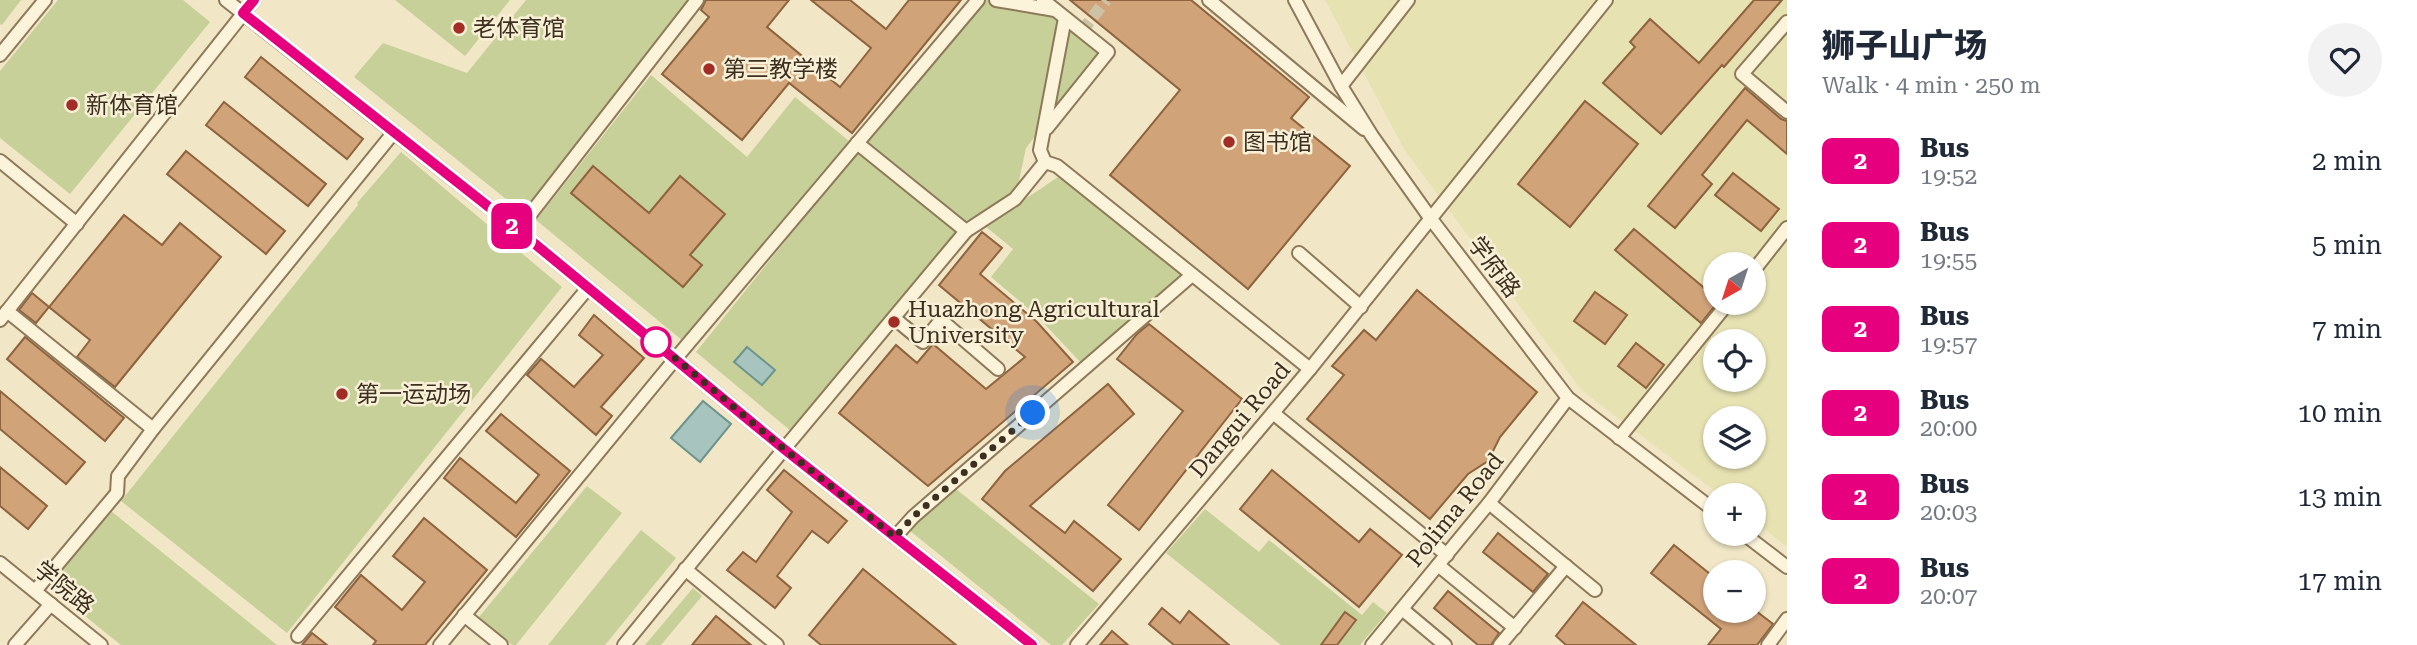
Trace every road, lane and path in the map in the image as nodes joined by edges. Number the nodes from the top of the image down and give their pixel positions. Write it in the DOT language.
graph roads {
  1 [pos="45,0"];
  2 [pos="226,0"];
  3 [pos="254,0"];
  4 [pos="697,0"];
  5 [pos="978,0"];
  6 [pos="996,0"];
  7 [pos="1042,0"];
  8 [pos="1209,0"];
  9 [pos="1295,0"];
  10 [pos="1408,0"];
  11 [pos="1606,0"];
  12 [pos="243,13"];
  13 [pos="1060,14"];
  14 [pos="1787,22"];
  15 [pos="0,55"];
  16 [pos="1341,86"];
  17 [pos="1787,112"];
  18 [pos="1045,130"];
  19 [pos="394,132"];
  20 [pos="1372,136"];
  21 [pos="857,143"];
  22 [pos="0,161"];
  23 [pos="1045,162"];
  24 [pos="1430,219"];
  25 [pos="77,224"];
  26 [pos="1787,228"];
  27 [pos="518,230"];
  28 [pos="967,231"];
  29 [pos="1299,253"];
  30 [pos="1766,255"];
  31 [pos="1192,275"];
  32 [pos="588,288"];
  33 [pos="1361,307"];
  34 [pos="3,315"];
  35 [pos="1718,315"];
  36 [pos="894,318"];
  37 [pos="676,358"];
  38 [pos="998,369"];
  39 [pos="1310,369"];
  40 [pos="1568,398"];
  41 [pos="1273,413"];
  42 [pos="153,429"];
  43 [pos="1619,438"];
  44 [pos="784,449"];
  45 [pos="1703,502"];
  46 [pos="1489,503"];
  47 [pos="895,537"];
  48 [pos="1760,546"];
  49 [pos="1447,555"];
  50 [pos="0,563"];
  51 [pos="1438,565"];
  52 [pos="1566,566"];
  53 [pos="1787,567"];
  54 [pos="685,569"];
  55 [pos="1595,590"];
  56 [pos="35,591"];
  57 [pos="51,604"];
  58 [pos="1402,609"];
  59 [pos="464,615"];
  60 [pos="1787,619"];
  61 [pos="1515,628"];
  62 [pos="298,636"];
  63 [pos="15,645"];
  64 [pos="101,645"];
  65 [pos="440,645"];
  66 [pos="500,645"];
  67 [pos="624,645"];
  68 [pos="777,645"];
  69 [pos="1032,645"];
  70 [pos="1077,645"];
  71 [pos="1372,645"];
  72 [pos="1445,645"];
  73 [pos="1500,645"];
  74 [pos="1768,645"];
  1 -- 15 [label="street"];
  2 -- 12 [label="street"];
  3 -- 12 [label="street"];
  4 -- 27 [label="street"];
  5 -- 21 [label="street"];
  6 -- 13 [label="street"];
  7 -- 13 [label="street"];
  8 -- 20 [label="street"];
  9 -- 16 [label="street, 学府路"];
  10 -- 16 [label="street"];
  11 -- 24 [label="street, Dangui Road"];
  12 -- 19 [label="street"];
  12 -- 25 [label="street"];
  13 -- 18 [label="street"];
  13 -- 18 [label="street"];
  14 -- 17 [label="street"];
  16 -- 20 [label="street, 学府路"];
  18 -- 23 [label="street"];
  19 -- 27 [label="street"];
  19 -- 42 [label="street"];
  20 -- 24 [label="street, 学府路"];
  21 -- 28 [label="street"];
  21 -- 37 [label="street"];
  22 -- 25 [label="street"];
  23 -- 28 [label="street"];
  23 -- 31 [label="street"];
  24 -- 33 [label="street, Dangui Road"];
  24 -- 40 [label="street, 学府路"];
  25 -- 34 [label="street"];
  26 -- 30 [label="street"];
  27 -- 32 [label="street"];
  28 -- 36 [label="street"];
  29 -- 33 [label="street"];
  31 -- 39 [label="street"];
  31 -- 47 [label="street"];
  32 -- 37 [label="street"];
  32 -- 62 [label="street"];
  33 -- 39 [label="street, Dangui Road"];
  34 -- 42 [label="street"];
  35 -- 43 [label="street"];
  36 -- 38 [label="street"];
  36 -- 44 [label="street"];
  37 -- 44 [label="street"];
  37 -- 59 [label="street"];
  39 -- 41 [label="street, Dangui Road"];
  40 -- 43 [label="street, 学府路"];
  40 -- 46 [label="street, Polima Road"];
  41 -- 49 [label="street"];
  41 -- 70 [label="street, Dangui Road"];
  42 -- 56 [label="street"];
  43 -- 45 [label="street, 学府路"];
  44 -- 47 [label="street"];
  44 -- 54 [label="street"];
  46 -- 49 [label="street, Polima Road"];
  46 -- 52 [label="street"];
  47 -- 69 [label="street"];
  48 -- 53 [label="street"];
  49 -- 51 [label="street, Polima Road"];
  50 -- 56 [label="street, 学院路"];
  51 -- 58 [label="street, Polima Road"];
  51 -- 61 [label="street"];
  52 -- 55 [label="street"];
  52 -- 61 [label="street"];
  54 -- 67 [label="street"];
  54 -- 68 [label="street"];
  56 -- 57 [label="street, 学院路"];
  57 -- 63 [label="street"];
  57 -- 64 [label="street, 学院路"];
  58 -- 71 [label="street, Polima Road"];
  58 -- 72 [label="street"];
  59 -- 65 [label="street"];
  59 -- 66 [label="street"];
  60 -- 74 [label="street"];
  61 -- 73 [label="street"];
}
